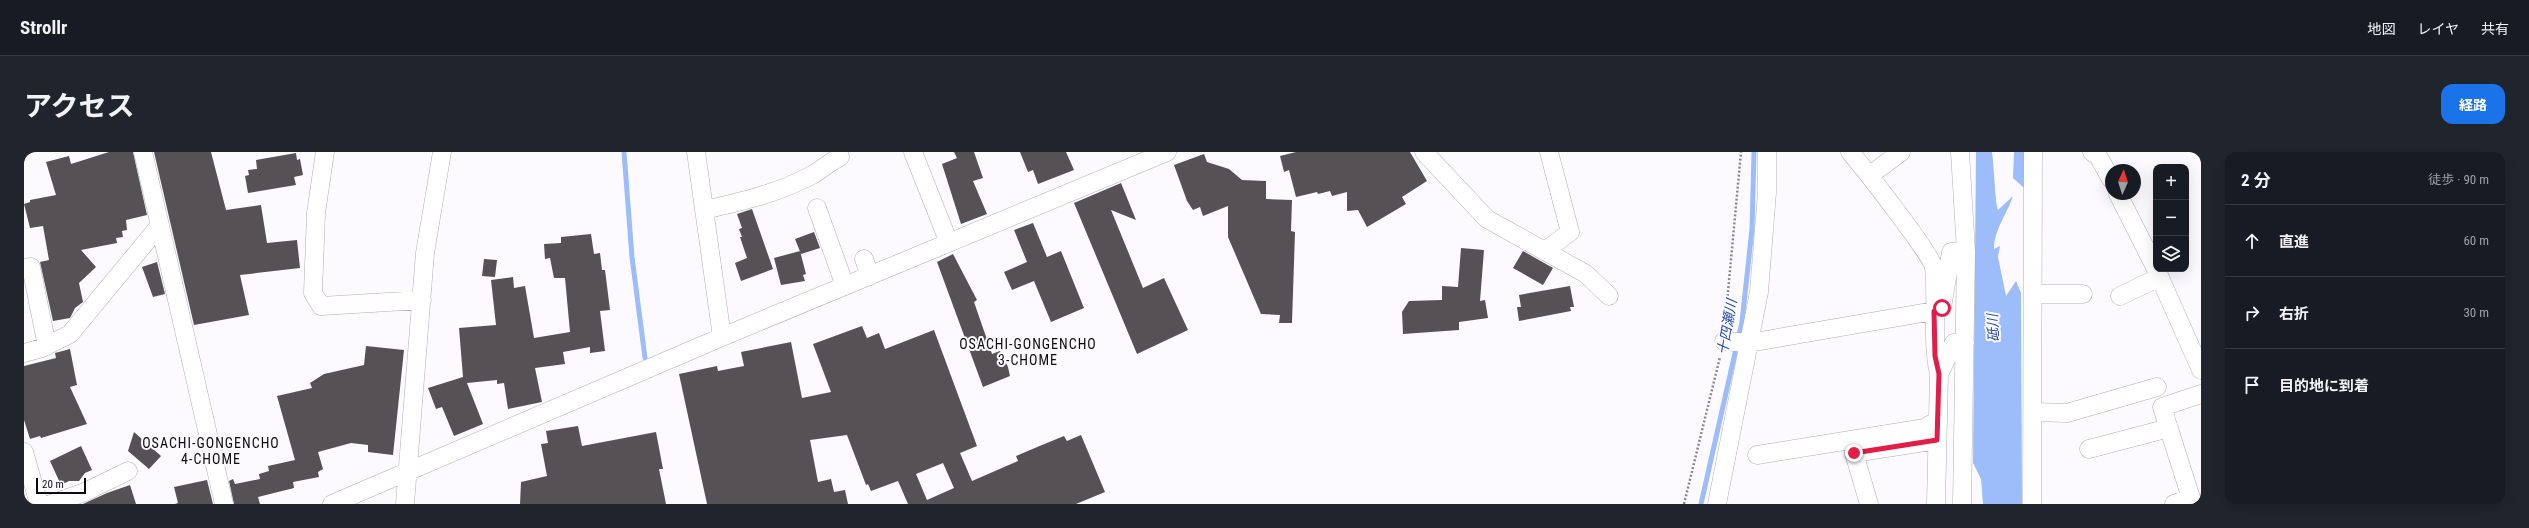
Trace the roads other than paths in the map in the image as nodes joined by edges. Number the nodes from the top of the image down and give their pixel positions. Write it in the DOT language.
graph roads {
  1 [pos="143,152"];
  2 [pos="326,152"];
  3 [pos="442,152"];
  4 [pos="696,152"];
  5 [pos="913,152"];
  6 [pos="1167,152"];
  7 [pos="1424,152"];
  8 [pos="1549,152"];
  9 [pos="1767,152"];
  10 [pos="1850,152"];
  11 [pos="1901,152"];
  12 [pos="1960,152"];
  13 [pos="2033,152"];
  14 [pos="2098,153"];
  15 [pos="835,156"];
  16 [pos="2105,168"];
  17 [pos="1870,175"];
  18 [pos="2121,200"];
  19 [pos="817,208"];
  20 [pos="704,210"];
  21 [pos="160,225"];
  22 [pos="949,243"];
  23 [pos="1545,251"];
  24 [pos="1966,252"];
  25 [pos="864,259"];
  26 [pos="2153,263"];
  27 [pos="24,268"];
  28 [pos="2156,272"];
  29 [pos="2157,272"];
  30 [pos="870,276"];
  31 [pos="844,286"];
  32 [pos="2033,294"];
  33 [pos="2083,294"];
  34 [pos="1609,296"];
  35 [pos="2120,296"];
  36 [pos="422,300"];
  37 [pos="1934,311"];
  38 [pos="722,337"];
  39 [pos="1725,341"];
  40 [pos="1747,343"];
  41 [pos="1965,343"];
  42 [pos="47,346"];
  43 [pos="24,353"];
  44 [pos="2201,370"];
  45 [pos="1939,374"];
  46 [pos="2157,386"];
  47 [pos="2201,394"];
  48 [pos="2034,412"];
  49 [pos="2169,428"];
  50 [pos="1938,432"];
  51 [pos="2090,448"];
  52 [pos="24,452"];
  53 [pos="1757,455"];
  54 [pos="128,471"];
  55 [pos="406,473"];
  56 [pos="2180,503"];
  57 [pos="39,504"];
  58 [pos="51,504"];
  59 [pos="224,504"];
  60 [pos="332,504"];
  61 [pos="405,504"];
  62 [pos="1717,504"];
  63 [pos="1869,504"];
  64 [pos="1936,504"];
  65 [pos="1962,504"];
  66 [pos="2032,504"];
  1 -- 21 [label="street"];
  2 -- 36 [label="street"];
  3 -- 36 [label="street"];
  4 -- 20 [label="street"];
  5 -- 22 [label="street"];
  6 -- 22 [label="street"];
  7 -- 23 [label="street"];
  8 -- 23 [label="street"];
  9 -- 40 [label="street"];
  10 -- 17 [label="street"];
  11 -- 17 [label="street"];
  12 -- 24 [label="street"];
  13 -- 32 [label="street"];
  14 -- 16 [label="street"];
  15 -- 20 [label="street"];
  17 -- 37 [label="street"];
  18 -- 26 [label="street"];
  19 -- 31 [label="street"];
  20 -- 38 [label="street"];
  21 -- 42 [label="street"];
  21 -- 59 [label="street"];
  22 -- 30 [label="street"];
  23 -- 34 [label="street"];
  24 -- 37 [label="street"];
  24 -- 41 [label="street"];
  25 -- 30 [label="street"];
  27 -- 42 [label="street"];
  28 -- 35 [label="street"];
  29 -- 44 [label="street"];
  30 -- 31 [label="street"];
  31 -- 38 [label="street"];
  32 -- 33 [label="street"];
  32 -- 48 [label="street"];
  36 -- 55 [label="street"];
  37 -- 40 [label="street"];
  37 -- 45 [label="street"];
  38 -- 55 [label="street"];
  39 -- 40 [label="street"];
  40 -- 62 [label="street"];
  41 -- 45 [label="street"];
  41 -- 65 [label="street"];
  42 -- 43 [label="street"];
  45 -- 50 [label="street"];
  46 -- 48 [label="street"];
  47 -- 49 [label="street"];
  48 -- 66 [label="street"];
  49 -- 51 [label="street"];
  49 -- 56 [label="street"];
  50 -- 53 [label="street"];
  50 -- 63 [label="street"];
  50 -- 64 [label="street"];
  52 -- 57 [label="street"];
  54 -- 58 [label="street"];
  55 -- 60 [label="street"];
  55 -- 61 [label="street"];
}
